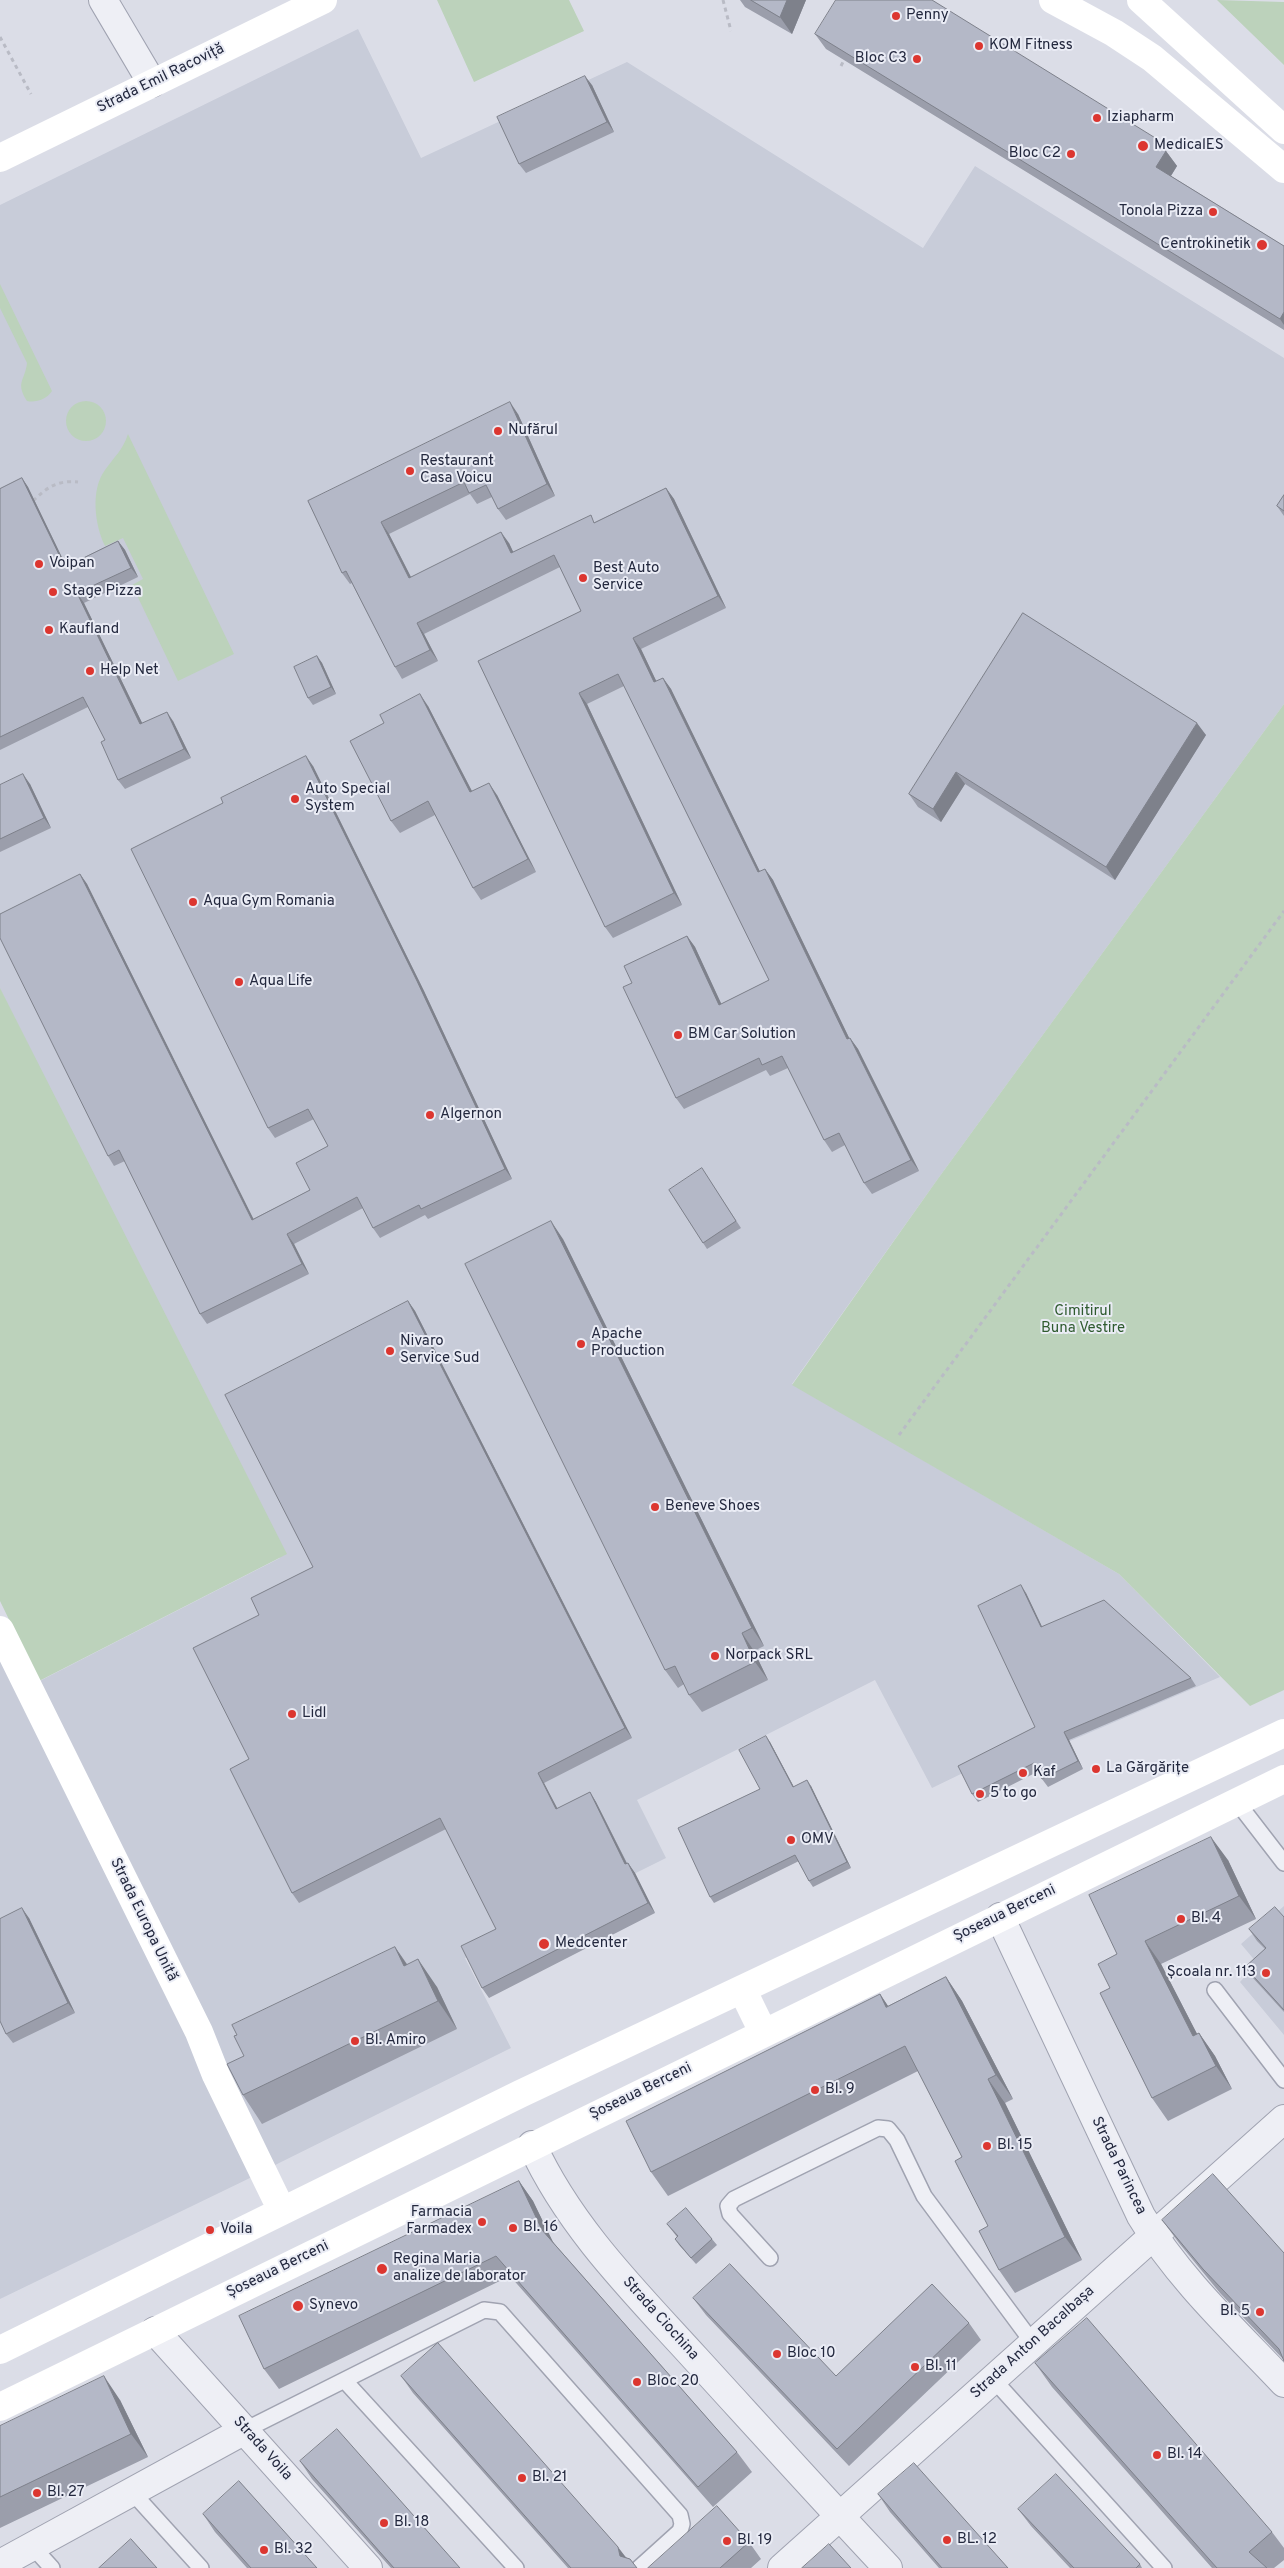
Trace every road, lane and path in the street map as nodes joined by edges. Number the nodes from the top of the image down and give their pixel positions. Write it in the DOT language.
graph roads {
  1 [pos="103,0"];
  2 [pos="323,0"];
  3 [pos="723,0"];
  4 [pos="1053,0"];
  5 [pos="1141,0"];
  6 [pos="731,30"];
  7 [pos="0,37"];
  8 [pos="844,60"];
  9 [pos="841,66"];
  10 [pos="152,83"];
  11 [pos="31,94"];
  12 [pos="1284,130"];
  13 [pos="0,158"];
  14 [pos="1284,169"];
  15 [pos="78,482"];
  16 [pos="28,506"];
  17 [pos="1284,912"];
  18 [pos="899,1435"];
  19 [pos="0,1630"];
  20 [pos="1284,1733"];
  21 [pos="1284,1779"];
  22 [pos="1237,1802"];
  23 [pos="1284,1863"];
  24 [pos="1000,1917"];
  25 [pos="742,1990"];
  26 [pos="1215,1990"];
  27 [pos="763,2032"];
  28 [pos="1284,2080"];
  29 [pos="1284,2119"];
  30 [pos="532,2145"];
  31 [pos="282,2211"];
  32 [pos="1153,2236"];
  33 [pos="770,2258"];
  34 [pos="155,2331"];
  35 [pos="1033,2343"];
  36 [pos="0,2350"];
  37 [pos="993,2378"];
  38 [pos="346,2381"];
  39 [pos="1284,2383"];
  40 [pos="0,2407"];
  41 [pos="245,2430"];
  42 [pos="132,2492"];
  43 [pos="840,2516"];
  44 [pos="32,2546"];
  45 [pos="0,2564"];
  46 [pos="52,2568"];
  47 [pos="201,2568"];
  48 [pos="368,2568"];
  49 [pos="516,2568"];
  50 [pos="639,2568"];
  51 [pos="782,2568"];
  52 [pos="888,2568"];
  53 [pos="1164,2568"];
  1 -- 10 [label="street"];
  2 -- 10 [label="main road, Strada Emil Racoviță"];
  3 -- 6 [label="path"];
  4 -- 14 [label="main road"];
  5 -- 12 [label="main road"];
  7 -- 11 [label="path"];
  8 -- 9 [label="path"];
  10 -- 13 [label="main road, Strada Emil Racoviță"];
  15 -- 16 [label="path"];
  17 -- 18 [label="path"];
  19 -- 31 [label="main road, Strada Europa Unită"];
  20 -- 25 [label="main road"];
  21 -- 22 [label="main road, Șoseaua Berceni"];
  22 -- 23 [label="lane"];
  22 -- 24 [label="main road, Șoseaua Berceni"];
  24 -- 27 [label="main road, Șoseaua Berceni"];
  24 -- 32 [label="street, Strada Parincea"];
  25 -- 27 [label="main road"];
  25 -- 31 [label="main road"];
  26 -- 28 [label="lane"];
  27 -- 30 [label="main road, Șoseaua Berceni"];
  29 -- 32 [label="street, Strada Anton Bacalbașa"];
  30 -- 34 [label="main road, Șoseaua Berceni"];
  30 -- 43 [label="street, Strada Ciochina"];
  31 -- 36 [label="main road"];
  32 -- 35 [label="street, Strada Anton Bacalbașa"];
  32 -- 39 [label="street, Strada Parincea"];
  33 -- 35 [label="lane"];
  34 -- 40 [label="main road, Șoseaua Berceni"];
  34 -- 41 [label="street, Strada Voila"];
  35 -- 37 [label="street, Strada Anton Bacalbașa"];
  37 -- 43 [label="street, Strada Anton Bacalbașa"];
  37 -- 53 [label="lane"];
  38 -- 41 [label="lane"];
  38 -- 49 [label="lane"];
  38 -- 50 [label="lane"];
  41 -- 42 [label="street"];
  41 -- 48 [label="street, Strada Voila"];
  42 -- 44 [label="street"];
  42 -- 47 [label="lane"];
  43 -- 51 [label="street, Strada Anton Bacalbașa"];
  43 -- 52 [label="street, Strada Ciochina"];
  44 -- 45 [label="street"];
  44 -- 46 [label="lane"];
}
